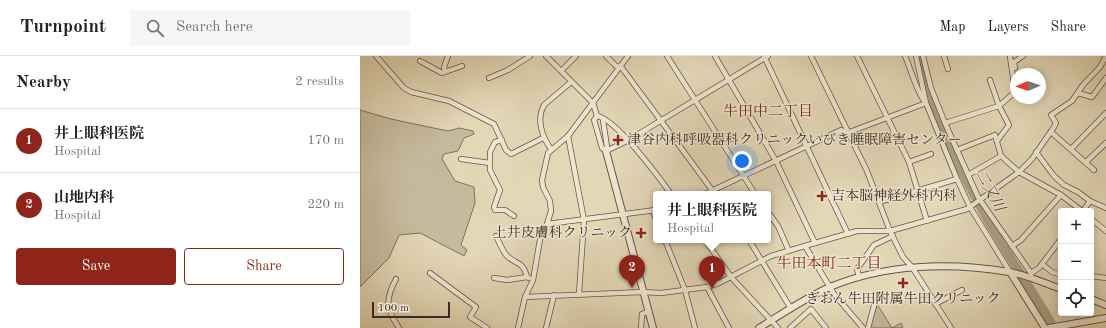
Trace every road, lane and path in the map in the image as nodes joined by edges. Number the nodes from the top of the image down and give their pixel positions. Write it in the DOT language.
graph roads {
  1 [pos="376,56"];
  2 [pos="448,56"];
  3 [pos="530,56"];
  4 [pos="546,56"];
  5 [pos="576,56"];
  6 [pos="606,56"];
  7 [pos="628,56"];
  8 [pos="667,56"];
  9 [pos="715,56"];
  10 [pos="811,56"];
  11 [pos="857,56"];
  12 [pos="905,56"];
  13 [pos="916,56"];
  14 [pos="923,56"];
  15 [pos="944,56"];
  16 [pos="1010,56"];
  17 [pos="1023,56"];
  18 [pos="1106,56"];
  19 [pos="766,57"];
  20 [pos="420,61"];
  21 [pos="462,66"];
  22 [pos="619,67"];
  23 [pos="1012,68"];
  24 [pos="1015,68"];
  25 [pos="948,69"];
  26 [pos="927,71"];
  27 [pos="445,72"];
  28 [pos="561,72"];
  29 [pos="919,73"];
  30 [pos="489,78"];
  31 [pos="1106,78"];
  32 [pos="729,79"];
  33 [pos="990,80"];
  34 [pos="570,82"];
  35 [pos="1078,92"];
  36 [pos="1010,97"];
  37 [pos="694,100"];
  38 [pos="593,103"];
  39 [pos="926,103"];
  40 [pos="999,106"];
  41 [pos="1106,113"];
  42 [pos="597,116"];
  43 [pos="888,117"];
  44 [pos="603,120"];
  45 [pos="661,121"];
  46 [pos="945,123"];
  47 [pos="847,132"];
  48 [pos="1051,132"];
  49 [pos="568,136"];
  50 [pos="543,138"];
  51 [pos="502,140"];
  52 [pos="627,141"];
  53 [pos="997,141"];
  54 [pos="1106,143"];
  55 [pos="807,146"];
  56 [pos="1072,148"];
  57 [pos="551,149"];
  58 [pos="957,150"];
  59 [pos="606,151"];
  60 [pos="1036,152"];
  61 [pos="931,154"];
  62 [pos="1001,156"];
  63 [pos="461,159"];
  64 [pos="776,161"];
  65 [pos="909,162"];
  66 [pos="1086,162"];
  67 [pos="490,163"];
  68 [pos="1094,170"];
  69 [pos="1019,172"];
  70 [pos="968,175"];
  71 [pos="743,176"];
  72 [pos="957,179"];
  73 [pos="669,191"];
  74 [pos="712,191"];
  75 [pos="715,191"];
  76 [pos="753,191"];
  77 [pos="918,192"];
  78 [pos="1060,195"];
  79 [pos="979,200"];
  80 [pos="1090,201"];
  81 [pos="879,202"];
  82 [pos="971,206"];
  83 [pos="1078,208"];
  84 [pos="1084,208"];
  85 [pos="1106,208"];
  86 [pos="653,210"];
  87 [pos="623,214"];
  88 [pos="514,216"];
  89 [pos="771,216"];
  90 [pos="584,220"];
  91 [pos="927,221"];
  92 [pos="1094,221"];
  93 [pos="547,224"];
  94 [pos="890,231"];
  95 [pos="1106,231"];
  96 [pos="848,234"];
  97 [pos="496,236"];
  98 [pos="893,236"];
  99 [pos="666,243"];
  100 [pos="707,243"];
  101 [pos="751,243"];
  102 [pos="815,243"];
  103 [pos="1058,243"];
  104 [pos="805,246"];
  105 [pos="1012,246"];
  106 [pos="789,251"];
  107 [pos="761,262"];
  108 [pos="1042,264"];
  109 [pos="912,267"];
  110 [pos="1011,272"];
  111 [pos="430,273"];
  112 [pos="1058,274"];
  113 [pos="1030,276"];
  114 [pos="1094,276"];
  115 [pos="527,277"];
  116 [pos="730,277"];
  117 [pos="859,277"];
  118 [pos="494,278"];
  119 [pos="1106,278"];
  120 [pos="396,279"];
  121 [pos="533,280"];
  122 [pos="707,287"];
  123 [pos="830,287"];
  124 [pos="1058,288"];
  125 [pos="685,290"];
  126 [pos="962,290"];
  127 [pos="643,292"];
  128 [pos="579,294"];
  129 [pos="554,295"];
  130 [pos="525,297"];
  131 [pos="1094,301"];
  132 [pos="875,302"];
  133 [pos="935,304"];
  134 [pos="1106,305"];
  135 [pos="790,307"];
  136 [pos="649,311"];
  137 [pos="1106,318"];
  138 [pos="770,321"];
  139 [pos="1051,327"];
  140 [pos="399,328"];
  141 [pos="487,328"];
  142 [pos="518,328"];
  143 [pos="546,328"];
  144 [pos="641,328"];
  145 [pos="653,328"];
  146 [pos="695,328"];
  147 [pos="729,328"];
  148 [pos="759,328"];
  149 [pos="778,328"];
  150 [pos="790,328"];
  151 [pos="826,328"];
  152 [pos="864,328"];
  153 [pos="868,328"];
  154 [pos="951,328"];
  1 -- 51 [label="street"];
  2 -- 27 [label="street"];
  3 -- 30 [label="street"];
  4 -- 28 [label="street"];
  5 -- 28 [label="street"];
  6 -- 22 [label="street"];
  7 -- 22 [label="street"];
  8 -- 37 [label="street"];
  9 -- 32 [label="street"];
  10 -- 47 [label="street"];
  11 -- 43 [label="street"];
  12 -- 39 [label="street"];
  13 -- 29 [label="street"];
  14 -- 26 [label="street"];
  15 -- 25 [label="street"];
  16 -- 23 [label="street"];
  17 -- 24 [label="street"];
  18 -- 35 [label="street"];
  19 -- 32 [label="street"];
  19 -- 55 [label="street"];
  20 -- 27 [label="street"];
  21 -- 27 [label="street"];
  22 -- 38 [label="street"];
  22 -- 45 [label="street"];
  26 -- 29 [label="street"];
  26 -- 46 [label="street"];
  28 -- 34 [label="street"];
  29 -- 39 [label="street"];
  31 -- 35 [label="street"];
  32 -- 37 [label="street"];
  32 -- 64 [label="street"];
  33 -- 40 [label="street"];
  34 -- 38 [label="street"];
  34 -- 50 [label="street"];
  35 -- 48 [label="street"];
  36 -- 40 [label="street"];
  37 -- 45 [label="street"];
  37 -- 71 [label="street"];
  38 -- 42 [label="street"];
  38 -- 49 [label="street"];
  39 -- 43 [label="street"];
  39 -- 72 [label="street"];
  40 -- 46 [label="street"];
  40 -- 53 [label="street"];
  41 -- 56 [label="street"];
  42 -- 44 [label="street"];
  42 -- 59 [label="street"];
  43 -- 47 [label="street"];
  43 -- 65 [label="street"];
  44 -- 52 [label="street"];
  44 -- 59 [label="street"];
  45 -- 52 [label="street"];
  45 -- 74 [label="street"];
  46 -- 58 [label="street"];
  47 -- 55 [label="street"];
  47 -- 81 [label="street"];
  48 -- 56 [label="street"];
  48 -- 60 [label="street"];
  49 -- 57 [label="street"];
  49 -- 90 [label="street"];
  50 -- 51 [label="street"];
  50 -- 57 [label="street"];
  51 -- 67 [label="street"];
  52 -- 59 [label="street"];
  52 -- 73 [label="street"];
  53 -- 58 [label="street"];
  53 -- 62 [label="street"];
  54 -- 66 [label="street"];
  55 -- 64 [label="street"];
  55 -- 96 [label="street"];
  56 -- 66 [label="street"];
  57 -- 93 [label="street"];
  58 -- 70 [label="street"];
  59 -- 87 [label="street"];
  60 -- 69 [label="street"];
  60 -- 80 [label="street"];
  61 -- 65 [label="street"];
  62 -- 69 [label="street"];
  62 -- 70 [label="street"];
  63 -- 67 [label="street"];
  64 -- 71 [label="street"];
  64 -- 102 [label="street"];
  65 -- 77 [label="street"];
  66 -- 68 [label="street"];
  67 -- 88 [label="street"];
  69 -- 78 [label="street"];
  69 -- 79 [label="street"];
  70 -- 79 [label="street"];
  71 -- 75 [label="street"];
  71 -- 76 [label="street"];
  72 -- 77 [label="street"];
  72 -- 82 [label="street"];
  77 -- 81 [label="street"];
  77 -- 91 [label="street"];
  78 -- 83 [label="street"];
  78 -- 105 [label="street"];
  79 -- 82 [label="street"];
  79 -- 105 [label="street"];
  80 -- 84 [label="street"];
  80 -- 85 [label="street"];
  81 -- 94 [label="street"];
  82 -- 91 [label="street"];
  82 -- 110 [label="street"];
  86 -- 87 [label="street"];
  87 -- 90 [label="street"];
  87 -- 127 [label="street"];
  89 -- 106 [label="street"];
  90 -- 93 [label="street"];
  90 -- 128 [label="street"];
  91 -- 94 [label="street"];
  92 -- 95 [label="street"];
  93 -- 121 [label="street"];
  94 -- 96 [label="street"];
  94 -- 98 [label="street"];
  96 -- 102 [label="street"];
  97 -- 115 [label="street"];
  98 -- 109 [label="street"];
  98 -- 117 [label="street"];
  99 -- 125 [label="street"];
  100 -- 116 [label="street"];
  101 -- 107 [label="street"];
  102 -- 104 [label="street"];
  103 -- 108 [label="street"];
  104 -- 106 [label="street"];
  104 -- 123 [label="street"];
  105 -- 113 [label="street"];
  106 -- 107 [label="street"];
  107 -- 116 [label="street"];
  107 -- 135 [label="street"];
  108 -- 112 [label="street"];
  108 -- 113 [label="street"];
  109 -- 110 [label="street"];
  109 -- 117 [label="street"];
  109 -- 133 [label="street"];
  110 -- 113 [label="street"];
  110 -- 139 [label="street"];
  111 -- 141 [label="street"];
  113 -- 124 [label="street"];
  114 -- 119 [label="street"];
  115 -- 118 [label="street"];
  115 -- 121 [label="street"];
  116 -- 122 [label="street"];
  116 -- 138 [label="street"];
  117 -- 123 [label="street"];
  120 -- 140 [label="street"];
  121 -- 130 [label="street"];
  122 -- 125 [label="street"];
  122 -- 147 [label="street"];
  123 -- 135 [label="street"];
  123 -- 152 [label="street"];
  125 -- 127 [label="street"];
  125 -- 146 [label="street"];
  126 -- 133 [label="street"];
  127 -- 128 [label="street"];
  127 -- 136 [label="street"];
  128 -- 129 [label="street"];
  129 -- 130 [label="street"];
  129 -- 143 [label="street"];
  130 -- 142 [label="street"];
  131 -- 134 [label="street"];
  132 -- 153 [label="street"];
  133 -- 154 [label="street"];
  135 -- 138 [label="street"];
  136 -- 144 [label="street"];
  136 -- 145 [label="street"];
  137 -- 139 [label="street"];
  138 -- 148 [label="street"];
  138 -- 149 [label="street"];
  150 -- 151 [label="street"];
}
